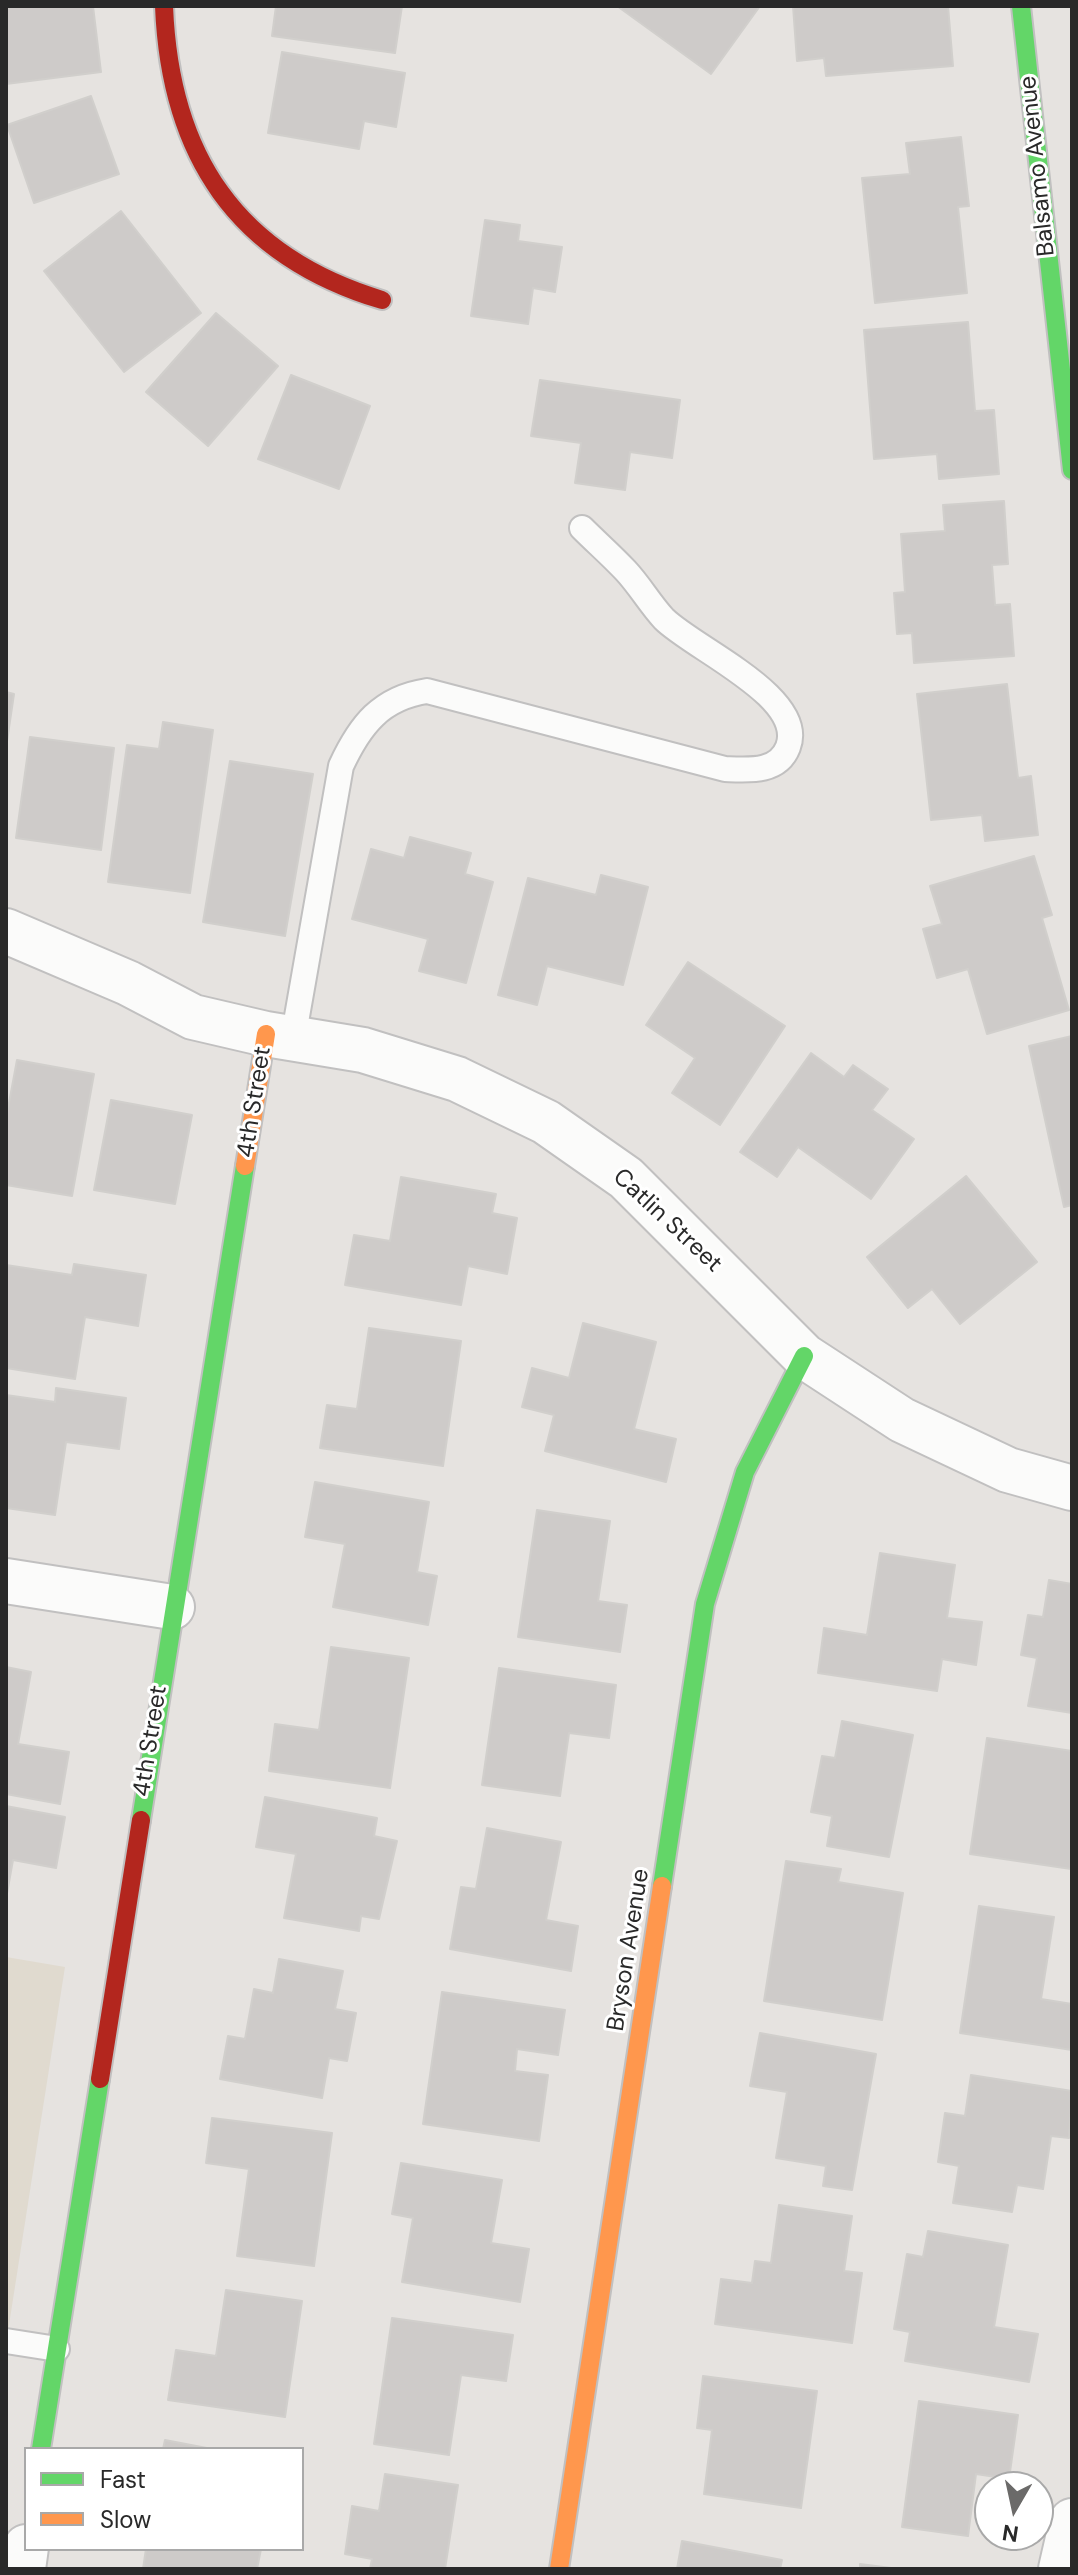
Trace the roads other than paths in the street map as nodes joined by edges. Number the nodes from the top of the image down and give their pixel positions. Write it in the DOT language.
graph roads {
  1 [pos="164,6"];
  2 [pos="1021,6"];
  3 [pos="382,300"];
  4 [pos="1072,470"];
  5 [pos="582,528"];
  6 [pos="6,931"];
  7 [pos="280,1036"];
  8 [pos="804,1356"];
  9 [pos="1072,1488"];
  10 [pos="6,1581"];
  11 [pos="172,1607"];
  12 [pos="6,2341"];
  13 [pos="57,2349"];
  14 [pos="41,2447"];
  15 [pos="1072,2521"];
  16 [pos="559,2569"];
  17 [pos="1061,2569"];
  1 -- 3 [label="street"];
  2 -- 4 [label="street, Balsamo Avenue"];
  5 -- 7 [label="lane, 4th Street"];
  6 -- 7 [label="street, Catlin Street"];
  7 -- 8 [label="street, Catlin Street"];
  7 -- 11 [label="street, 4th Street"];
  8 -- 9 [label="street, Catlin Street"];
  8 -- 16 [label="street, Bryson Avenue"];
  10 -- 11 [label="street"];
  11 -- 13 [label="street, 4th Street"];
  12 -- 13 [label="lane"];
  13 -- 14 [label="street, 4th Street"];
  15 -- 17 [label="street"];
}
